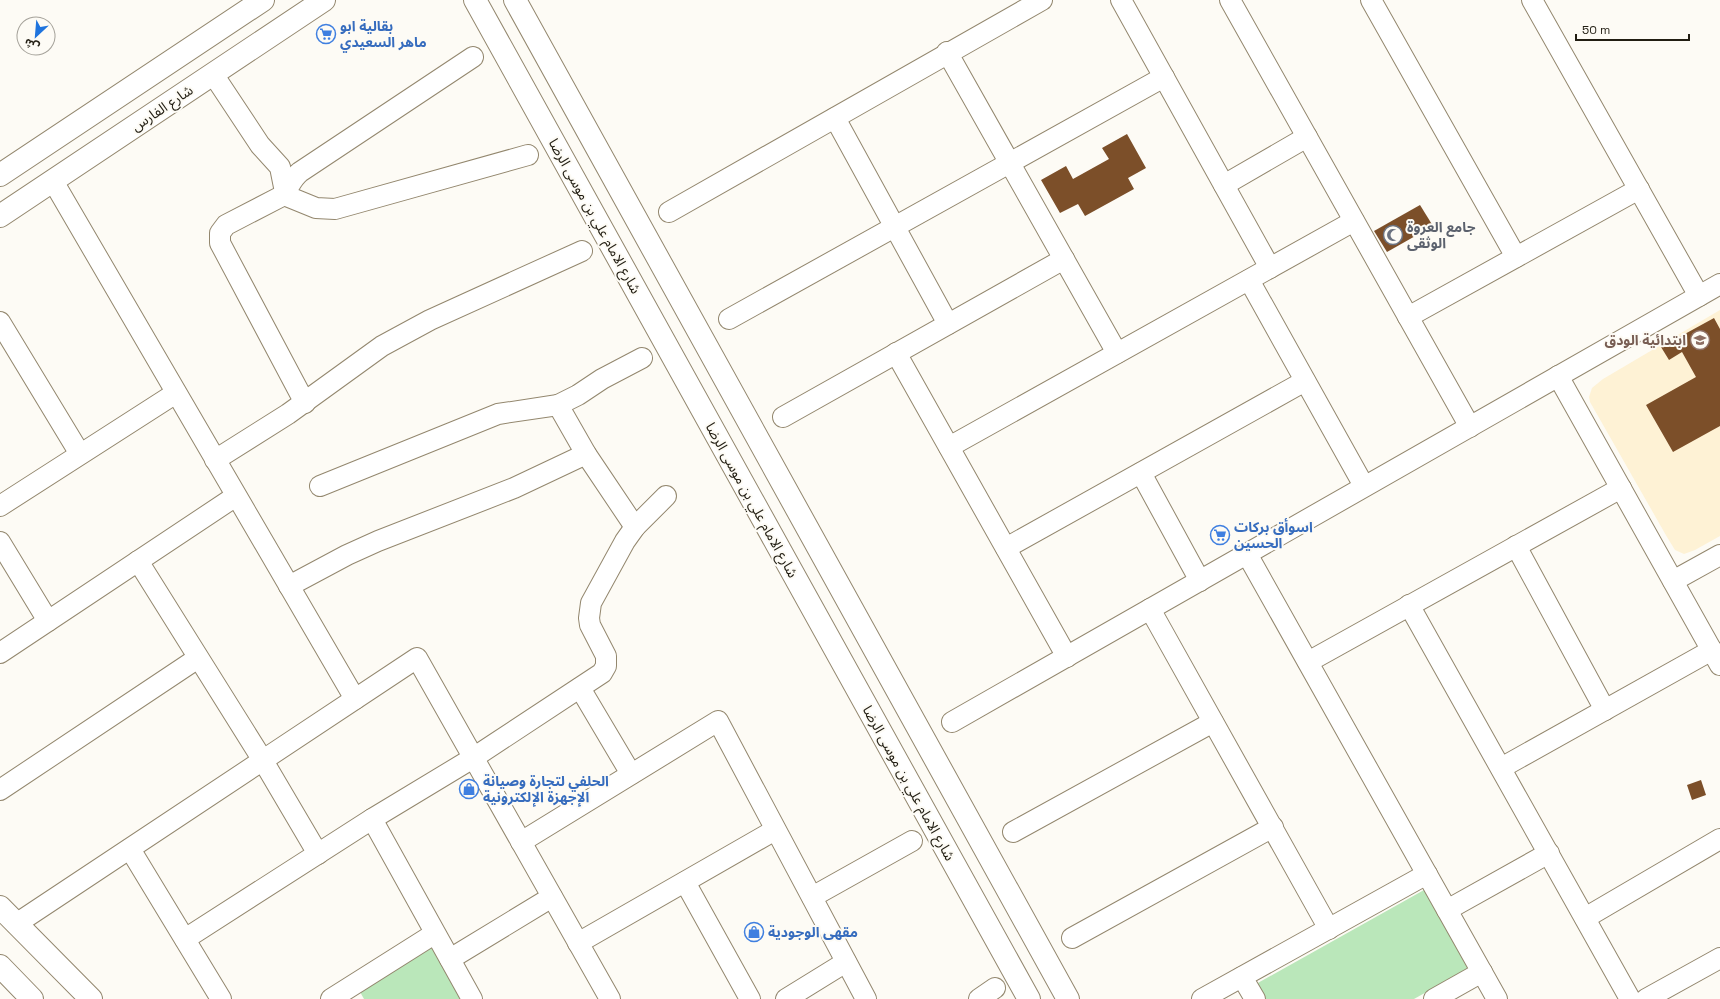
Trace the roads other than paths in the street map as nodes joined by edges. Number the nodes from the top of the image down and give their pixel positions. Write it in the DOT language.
graph roads {
  1 [pos="263,0"];
  2 [pos="324,0"];
  3 [pos="475,0"];
  4 [pos="515,0"];
  5 [pos="1042,0"];
  6 [pos="1121,0"];
  7 [pos="1230,0"];
  8 [pos="1372,0"];
  9 [pos="1532,0"];
  10 [pos="948,52"];
  11 [pos="473,57"];
  12 [pos="213,74"];
  13 [pos="1164,77"];
  14 [pos="835,118"];
  15 [pos="1307,137"];
  16 [pos="528,155"];
  17 [pos="1010,163"];
  18 [pos="0,174"];
  19 [pos="53,181"];
  20 [pos="1224,184"];
  21 [pos="1639,189"];
  22 [pos="285,192"];
  23 [pos="669,212"];
  24 [pos="0,216"];
  25 [pos="1354,221"];
  26 [pos="895,227"];
  27 [pos="582,251"];
  28 [pos="1516,257"];
  29 [pos="1064,259"];
  30 [pos="1270,268"];
  31 [pos="1248,280"];
  32 [pos="1720,284"];
  33 [pos="1699,296"];
  34 [pos="1408,317"];
  35 [pos="729,319"];
  36 [pos="0,322"];
  37 [pos="948,324"];
  38 [pos="896,353"];
  39 [pos="1117,353"];
  40 [pos="642,358"];
  41 [pos="1558,376"];
  42 [pos="1305,381"];
  43 [pos="176,393"];
  44 [pos="305,403"];
  45 [pos="558,405"];
  46 [pos="783,417"];
  47 [pos="1470,426"];
  48 [pos="949,447"];
  49 [pos="80,454"];
  50 [pos="586,454"];
  51 [pos="216,460"];
  52 [pos="1141,473"];
  53 [pos="320,486"];
  54 [pos="1364,486"];
  55 [pos="1621,488"];
  56 [pos="236,496"];
  57 [pos="666,496"];
  58 [pos="0,506"];
  59 [pos="635,527"];
  60 [pos="0,542"];
  61 [pos="1516,546"];
  62 [pos="1006,548"];
  63 [pos="1247,554"];
  64 [pos="1720,556"];
  65 [pos="138,561"];
  66 [pos="1200,580"];
  67 [pos="1673,582"];
  68 [pos="289,586"];
  69 [pos="1409,605"];
  70 [pos="1150,609"];
  71 [pos="48,621"];
  72 [pos="0,653"];
  73 [pos="1066,657"];
  74 [pos="198,658"];
  75 [pos="1716,658"];
  76 [pos="1308,662"];
  77 [pos="580,688"];
  78 [pos="355,699"];
  79 [pos="1605,710"];
  80 [pos="952,722"];
  81 [pos="1213,722"];
  82 [pos="473,758"];
  83 [pos="262,759"];
  84 [pos="1501,768"];
  85 [pos="631,774"];
  86 [pos="0,790"];
  87 [pos="372,819"];
  88 [pos="1273,827"];
  89 [pos="776,830"];
  90 [pos="1013,832"];
  91 [pos="1720,839"];
  92 [pos="912,841"];
  93 [pos="521,842"];
  94 [pos="130,849"];
  95 [pos="1548,853"];
  96 [pos="318,854"];
  97 [pos="1427,874"];
  98 [pos="685,882"];
  99 [pos="552,897"];
  100 [pos="812,898"];
  101 [pos="0,907"];
  102 [pos="1447,910"];
  103 [pos="1585,918"];
  104 [pos="16,924"];
  105 [pos="1329,929"];
  106 [pos="434,934"];
  107 [pos="1072,938"];
  108 [pos="185,939"];
  109 [pos="578,943"];
  110 [pos="1720,958"];
  111 [pos="450,959"];
  112 [pos="846,962"];
  113 [pos="0,966"];
  114 [pos="1482,972"];
  115 [pos="1242,977"];
  116 [pos="344,996"];
  117 [pos="32,999"];
  118 [pos="91,999"];
  119 [pos="221,999"];
  120 [pos="472,999"];
  121 [pos="610,999"];
  122 [pos="750,999"];
  123 [pos="786,999"];
  124 [pos="866,999"];
  125 [pos="1029,999"];
  126 [pos="1068,999"];
  127 [pos="1202,999"];
  128 [pos="1255,999"];
  129 [pos="1434,999"];
  130 [pos="1497,999"];
  131 [pos="1630,999"];
  132 [pos="1646,999"];
  1 -- 18 [label="main road"];
  2 -- 12 [label="main road, شارع الفارس"];
  3 -- 125 [label="main road, شارع الامام علي بن موسى الرضا"];
  4 -- 126 [label="main road"];
  5 -- 10 [label="street"];
  6 -- 13 [label="street"];
  7 -- 15 [label="street"];
  8 -- 28 [label="street"];
  9 -- 21 [label="street"];
  10 -- 14 [label="street"];
  10 -- 17 [label="street"];
  11 -- 22 [label="street"];
  12 -- 19 [label="main road, شارع الفارس"];
  12 -- 22 [label="street"];
  13 -- 17 [label="street"];
  13 -- 20 [label="street"];
  14 -- 23 [label="street"];
  14 -- 26 [label="street"];
  15 -- 20 [label="street"];
  15 -- 25 [label="street"];
  16 -- 22 [label="street"];
  17 -- 26 [label="street"];
  17 -- 29 [label="street"];
  19 -- 24 [label="main road, شارع الفارس"];
  19 -- 43 [label="street"];
  20 -- 30 [label="street"];
  21 -- 28 [label="street"];
  21 -- 33 [label="street"];
  22 -- 44 [label="street"];
  25 -- 30 [label="street"];
  25 -- 34 [label="street"];
  26 -- 35 [label="street"];
  26 -- 37 [label="street"];
  27 -- 44 [label="street"];
  28 -- 34 [label="street"];
  29 -- 37 [label="street"];
  29 -- 39 [label="street"];
  30 -- 31 [label="street"];
  31 -- 39 [label="street"];
  31 -- 42 [label="street"];
  32 -- 33 [label="street"];
  33 -- 41 [label="street"];
  34 -- 47 [label="street"];
  36 -- 49 [label="street"];
  37 -- 38 [label="street"];
  38 -- 46 [label="street"];
  38 -- 48 [label="street"];
  39 -- 48 [label="street"];
  40 -- 45 [label="street"];
  41 -- 47 [label="street"];
  41 -- 55 [label="street"];
  42 -- 52 [label="street"];
  42 -- 54 [label="street"];
  43 -- 49 [label="street"];
  43 -- 51 [label="street"];
  44 -- 51 [label="street"];
  45 -- 50 [label="street"];
  45 -- 53 [label="street"];
  47 -- 54 [label="street"];
  48 -- 62 [label="street"];
  49 -- 58 [label="street"];
  50 -- 59 [label="street"];
  50 -- 68 [label="street"];
  51 -- 56 [label="street"];
  52 -- 62 [label="street"];
  52 -- 66 [label="street"];
  54 -- 63 [label="street"];
  55 -- 61 [label="street"];
  55 -- 67 [label="street"];
  56 -- 65 [label="street"];
  56 -- 68 [label="street"];
  57 -- 59 [label="street"];
  59 -- 77 [label="street"];
  60 -- 71 [label="street"];
  61 -- 69 [label="street"];
  61 -- 79 [label="street"];
  62 -- 73 [label="street"];
  63 -- 66 [label="street"];
  63 -- 76 [label="street"];
  64 -- 67 [label="street"];
  65 -- 71 [label="street"];
  65 -- 74 [label="street"];
  66 -- 70 [label="street"];
  67 -- 75 [label="street"];
  68 -- 78 [label="street"];
  69 -- 76 [label="street"];
  69 -- 84 [label="street"];
  70 -- 73 [label="street"];
  70 -- 81 [label="street"];
  71 -- 72 [label="street"];
  73 -- 80 [label="street"];
  74 -- 83 [label="street"];
  74 -- 86 [label="street"];
  75 -- 79 [label="street"];
  76 -- 97 [label="street"];
  77 -- 82 [label="street"];
  77 -- 85 [label="street"];
  78 -- 82 [label="street"];
  78 -- 83 [label="street"];
  79 -- 84 [label="street"];
  81 -- 88 [label="street"];
  81 -- 90 [label="street"];
  82 -- 87 [label="street"];
  82 -- 93 [label="street"];
  83 -- 94 [label="street"];
  83 -- 96 [label="street"];
  84 -- 95 [label="street"];
  85 -- 89 [label="street"];
  85 -- 93 [label="street"];
  87 -- 96 [label="street"];
  87 -- 106 [label="street"];
  88 -- 105 [label="street"];
  88 -- 107 [label="street"];
  89 -- 98 [label="street"];
  89 -- 100 [label="street"];
  91 -- 103 [label="street"];
  92 -- 100 [label="street"];
  93 -- 99 [label="street"];
  94 -- 104 [label="street"];
  94 -- 108 [label="street"];
  95 -- 102 [label="street"];
  95 -- 103 [label="street"];
  96 -- 108 [label="street"];
  97 -- 102 [label="street"];
  97 -- 105 [label="street"];
  98 -- 109 [label="street"];
  98 -- 122 [label="street"];
  99 -- 109 [label="street"];
  99 -- 111 [label="street"];
  100 -- 112 [label="street"];
  101 -- 104 [label="main road"];
  102 -- 114 [label="street"];
  103 -- 131 [label="street"];
  104 -- 118 [label="main road"];
  105 -- 115 [label="street"];
  106 -- 111 [label="street"];
  106 -- 116 [label="street"];
  108 -- 119 [label="street"];
  109 -- 121 [label="street"];
  110 -- 132 [label="street"];
  111 -- 120 [label="street"];
  112 -- 123 [label="street"];
  112 -- 124 [label="street"];
  113 -- 117 [label="main road"];
  114 -- 129 [label="street"];
  114 -- 130 [label="street"];
  115 -- 127 [label="street"];
  115 -- 128 [label="street"];
}
